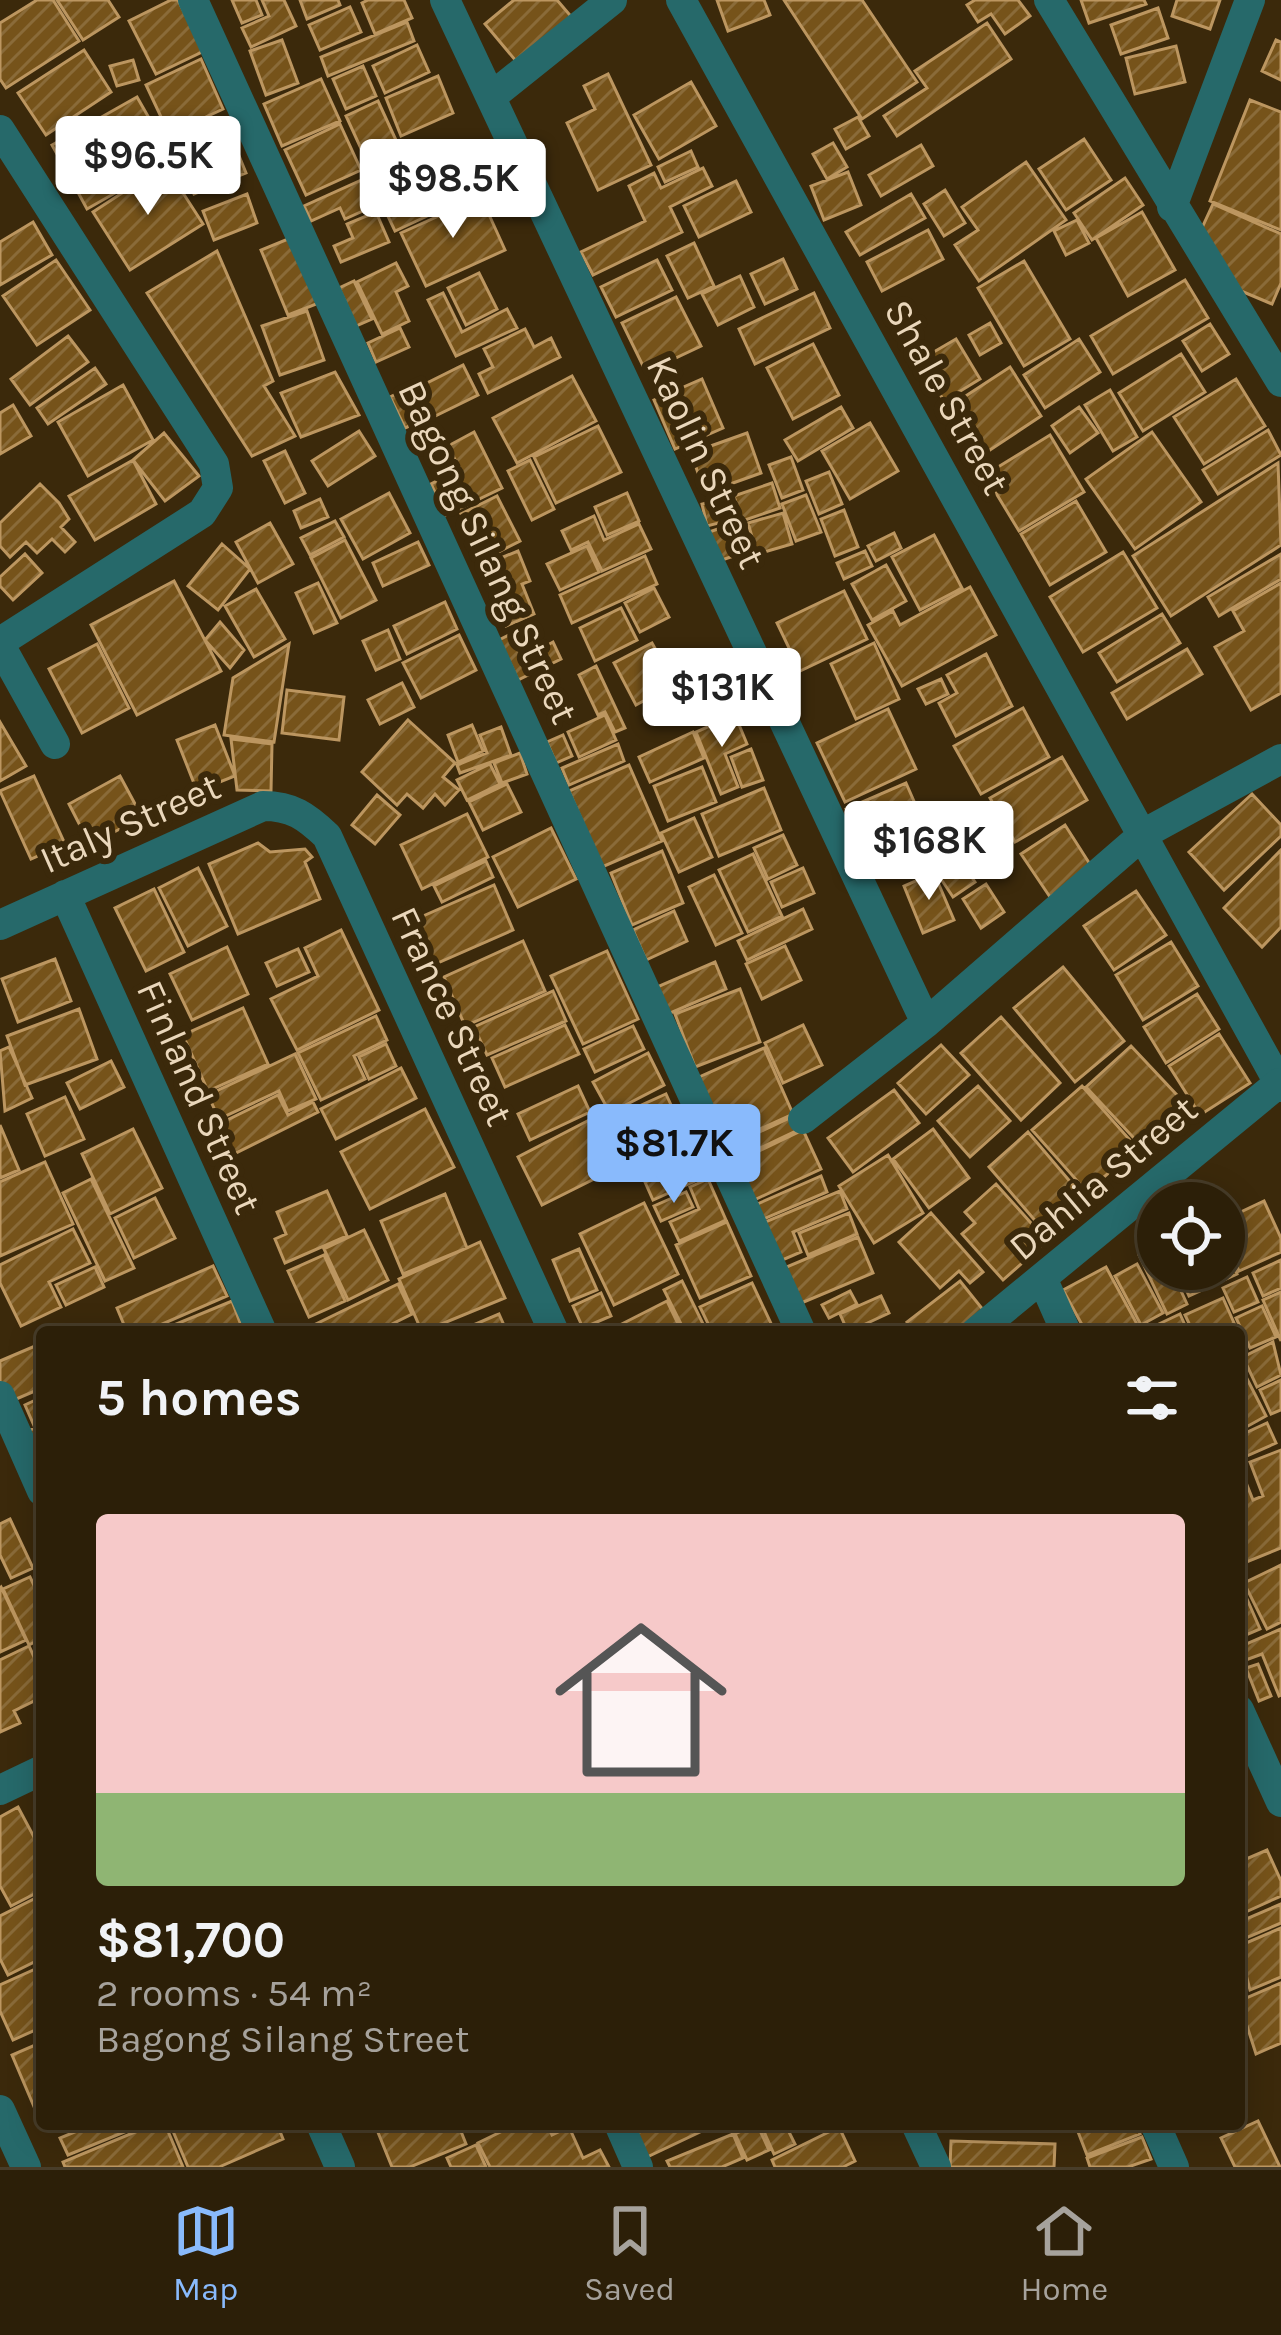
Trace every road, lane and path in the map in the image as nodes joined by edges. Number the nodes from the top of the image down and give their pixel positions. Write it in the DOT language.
graph roads {
  1 [pos="193,0"];
  2 [pos="445,0"];
  3 [pos="612,0"];
  4 [pos="681,0"];
  5 [pos="1049,0"];
  6 [pos="1250,0"];
  7 [pos="491,97"];
  8 [pos="0,130"];
  9 [pos="12,174"];
  10 [pos="1172,207"];
  11 [pos="1281,382"];
  12 [pos="0,643"];
  13 [pos="55,744"];
  14 [pos="1281,759"];
  15 [pos="295,809"];
  16 [pos="1145,833"];
  17 [pos="64,895"];
  18 [pos="0,925"];
  19 [pos="926,1023"];
  20 [pos="1280,1085"];
  21 [pos="803,1119"];
  22 [pos="1043,1280"];
  23 [pos="259,1326"];
  24 [pos="551,1326"];
  25 [pos="798,1326"];
  26 [pos="984,1326"];
  27 [pos="1063,1326"];
  28 [pos="0,1396"];
  29 [pos="36,1477"];
  30 [pos="1245,1723"];
  31 [pos="36,1773"];
  32 [pos="0,1790"];
  33 [pos="1281,1802"];
  34 [pos="0,2110"];
  35 [pos="324,2130"];
  36 [pos="622,2130"];
  37 [pos="919,2130"];
  38 [pos="1158,2130"];
  39 [pos="26,2167"];
  40 [pos="340,2167"];
  41 [pos="638,2167"];
  42 [pos="936,2167"];
  43 [pos="1174,2167"];
  1 -- 25 [label="street, Bagong Silang Street"];
  2 -- 7 [label="street, Kaolin Street"];
  3 -- 7 [label="street"];
  4 -- 16 [label="street, Shale Street"];
  5 -- 10 [label="street"];
  6 -- 10 [label="street"];
  7 -- 19 [label="street, Kaolin Street"];
  8 -- 9 [label="street"];
  9 -- 12 [label="street"];
  10 -- 11 [label="street"];
  12 -- 13 [label="street"];
  14 -- 16 [label="street"];
  15 -- 17 [label="street, Italy Street"];
  15 -- 24 [label="street, France Street"];
  16 -- 19 [label="street"];
  16 -- 20 [label="street, Shale Street"];
  17 -- 18 [label="street, Italy Street"];
  17 -- 23 [label="street, Finland Street"];
  19 -- 21 [label="street"];
  20 -- 22 [label="street, Dahlia Street"];
  22 -- 26 [label="street, Dahlia Street"];
  22 -- 27 [label="street"];
  28 -- 29 [label="street"];
  30 -- 33 [label="street"];
  31 -- 32 [label="street"];
  34 -- 39 [label="street"];
  35 -- 40 [label="street"];
  36 -- 41 [label="street"];
  37 -- 42 [label="street"];
  38 -- 43 [label="street"];
}
